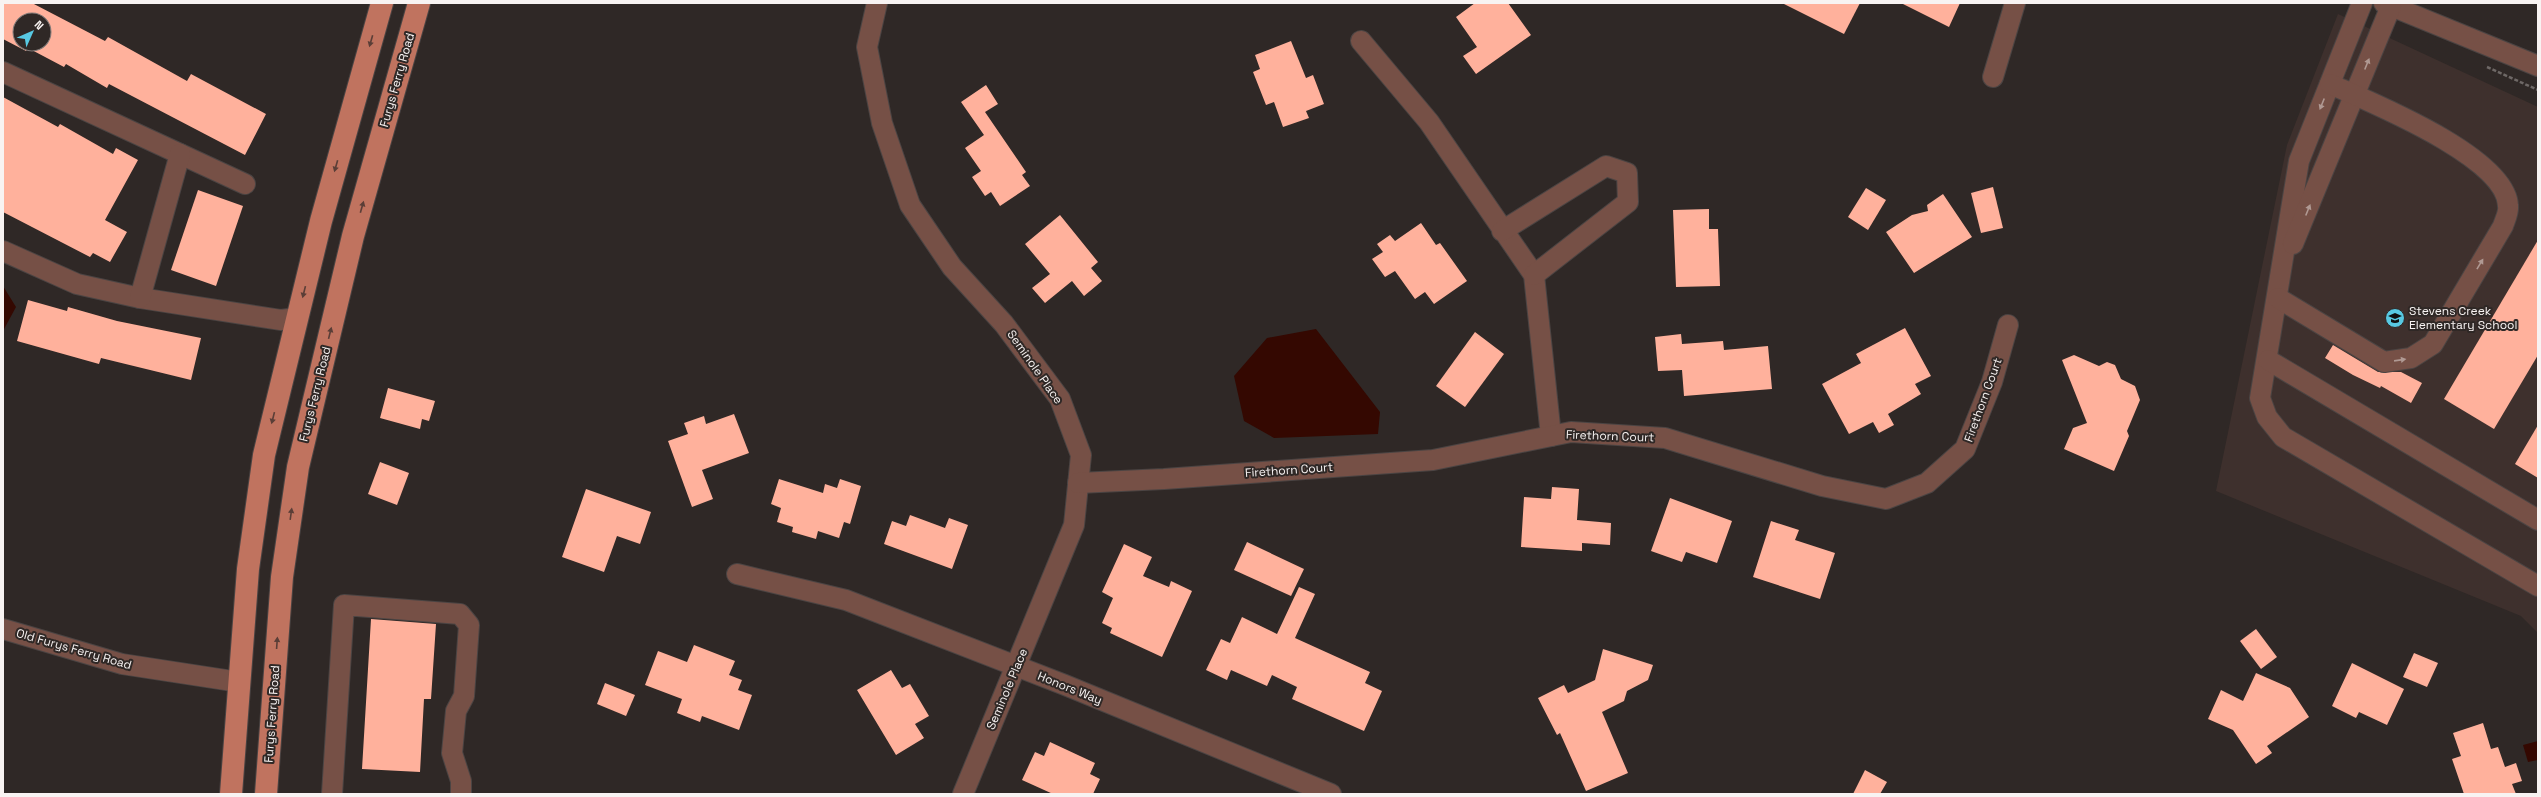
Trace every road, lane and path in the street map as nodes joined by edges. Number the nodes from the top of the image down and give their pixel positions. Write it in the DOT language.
graph roads {
  1 [pos="382,3"];
  2 [pos="419,3"];
  3 [pos="877,3"];
  4 [pos="2015,3"];
  5 [pos="2362,3"];
  6 [pos="2387,4"];
  7 [pos="1361,41"];
  8 [pos="2538,66"];
  9 [pos="3,72"];
  10 [pos="1993,77"];
  11 [pos="2330,84"];
  12 [pos="2355,95"];
  13 [pos="180,154"];
  14 [pos="245,184"];
  15 [pos="1502,231"];
  16 [pos="3,251"];
  17 [pos="2281,272"];
  18 [pos="1534,276"];
  19 [pos="140,298"];
  20 [pos="2278,298"];
  21 [pos="297,318"];
  22 [pos="2008,325"];
  23 [pos="2268,360"];
  24 [pos="1551,436"];
  25 [pos="1078,483"];
  26 [pos="2538,520"];
  27 [pos="737,574"];
  28 [pos="2538,586"];
  29 [pos="3,629"];
  30 [pos="1017,666"];
  31 [pos="239,682"];
  32 [pos="231,794"];
  33 [pos="266,794"];
  34 [pos="332,794"];
  35 [pos="461,794"];
  36 [pos="963,794"];
  37 [pos="1331,794"];
  1 -- 21 [label="main road, one-way"];
  33 -- 2 [label="main road, Furys Ferry Road, one-way"];
  3 -- 25 [label="street, Seminole Place"];
  4 -- 10 [label="street"];
  5 -- 11 [label="street"];
  6 -- 8 [label="street"];
  12 -- 6 [label="street, one-way"];
  7 -- 15 [label="street"];
  9 -- 13 [label="street"];
  11 -- 12 [label="street"];
  11 -- 17 [label="street, one-way"];
  17 -- 12 [label="street, one-way"];
  20 -- 12 [label="street, one-way"];
  13 -- 14 [label="street"];
  13 -- 19 [label="street"];
  15 -- 18 [label="street"];
  15 -- 18 [label="street"];
  16 -- 19 [label="street"];
  17 -- 20 [label="street"];
  18 -- 24 [label="street"];
  19 -- 21 [label="street"];
  20 -- 23 [label="street"];
  21 -- 31 [label="main road, one-way"];
  22 -- 24 [label="street, Firethorn Court"];
  23 -- 26 [label="street"];
  23 -- 28 [label="street"];
  24 -- 25 [label="street, Firethorn Court"];
  25 -- 30 [label="street, Seminole Place"];
  27 -- 30 [label="street, Honors Way"];
  29 -- 31 [label="street, Old Furys Ferry Road"];
  30 -- 36 [label="street, Seminole Place"];
  30 -- 37 [label="street, Honors Way"];
  31 -- 32 [label="main road"];
  34 -- 35 [label="street"];
}
